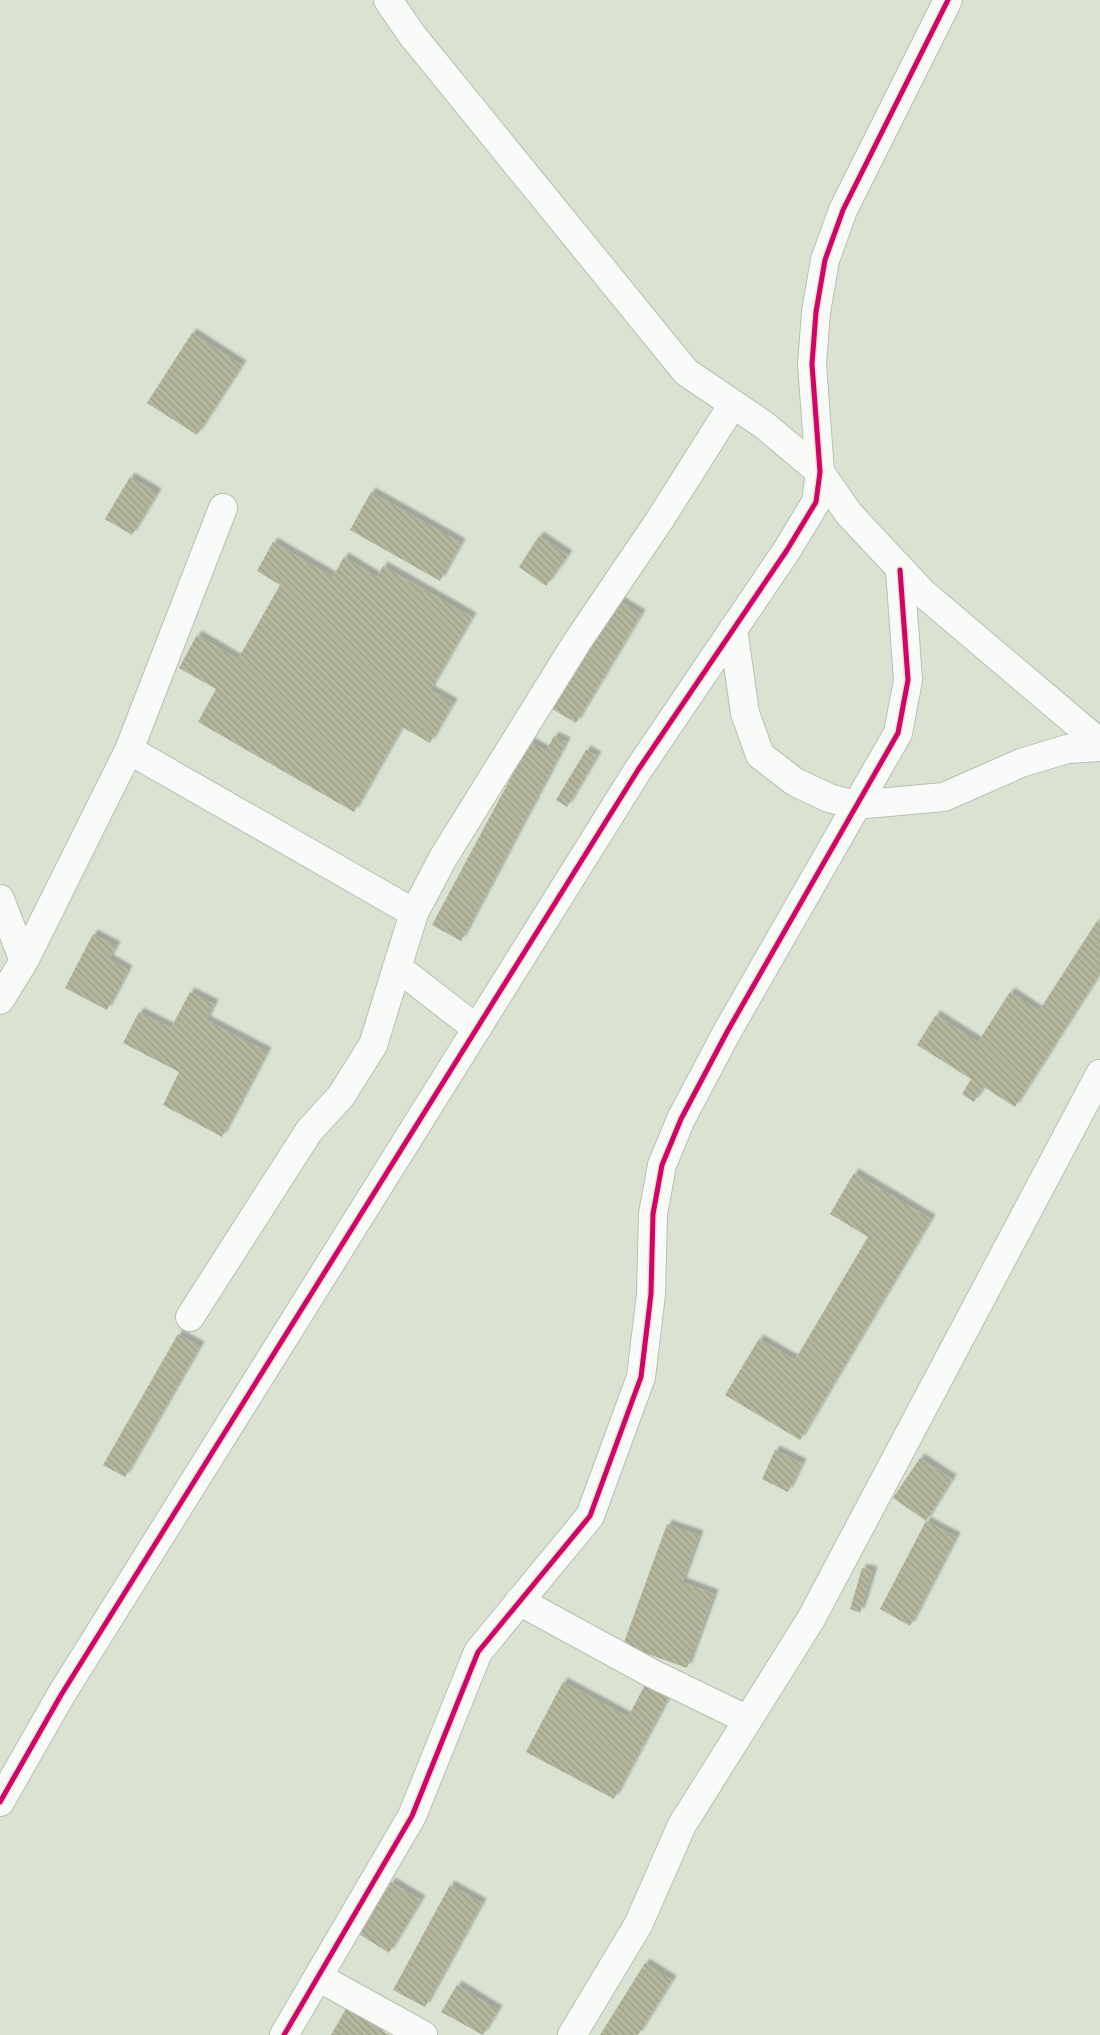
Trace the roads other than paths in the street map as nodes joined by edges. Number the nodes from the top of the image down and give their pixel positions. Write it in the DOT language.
graph roads {
  1 [pos="388,0"];
  2 [pos="948,0"];
  3 [pos="733,404"];
  4 [pos="820,472"];
  5 [pos="223,508"];
  6 [pos="900,570"];
  7 [pos="732,629"];
  8 [pos="1100,743"];
  9 [pos="1100,747"];
  10 [pos="129,750"];
  11 [pos="855,805"];
  12 [pos="0,899"];
  13 [pos="414,912"];
  14 [pos="24,961"];
  15 [pos="397,967"];
  16 [pos="0,1000"];
  17 [pos="477,1029"];
  18 [pos="1100,1074"];
  19 [pos="190,1317"];
  20 [pos="519,1601"];
  21 [pos="748,1720"];
  22 [pos="0,1802"];
  23 [pos="318,1977"];
  24 [pos="284,2035"];
  25 [pos="423,2035"];
  26 [pos="572,2035"];
  1 -- 3 [label="street"];
  2 -- 4 [label="street"];
  3 -- 4 [label="street"];
  3 -- 13 [label="street"];
  4 -- 6 [label="street"];
  4 -- 7 [label="street"];
  5 -- 10 [label="street"];
  6 -- 8 [label="street"];
  6 -- 11 [label="street"];
  7 -- 11 [label="street"];
  7 -- 17 [label="street"];
  9 -- 11 [label="street"];
  10 -- 13 [label="street"];
  10 -- 14 [label="street"];
  11 -- 20 [label="street"];
  12 -- 14 [label="street"];
  13 -- 15 [label="street"];
  14 -- 16 [label="street"];
  15 -- 17 [label="street"];
  15 -- 19 [label="street"];
  17 -- 22 [label="street"];
  18 -- 21 [label="street"];
  20 -- 21 [label="street"];
  20 -- 23 [label="street"];
  21 -- 26 [label="street"];
  23 -- 24 [label="street"];
  23 -- 25 [label="street"];
}
